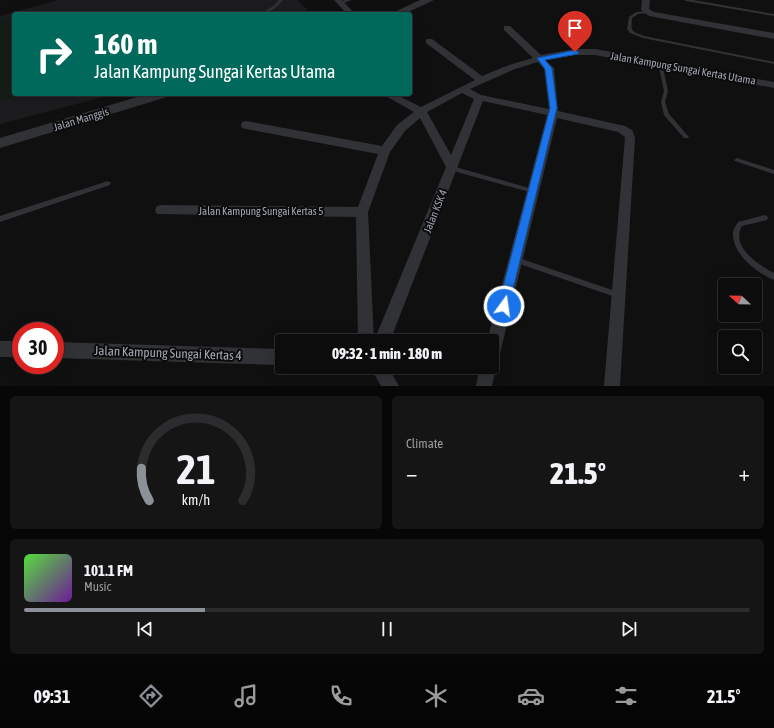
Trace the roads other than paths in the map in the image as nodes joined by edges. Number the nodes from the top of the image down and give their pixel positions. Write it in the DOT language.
graph roads {
  1 [pos="281,0"];
  2 [pos="429,0"];
  3 [pos="646,0"];
  4 [pos="686,0"];
  5 [pos="343,1"];
  6 [pos="266,12"];
  7 [pos="350,12"];
  8 [pos="400,12"];
  9 [pos="648,12"];
  10 [pos="774,15"];
  11 [pos="507,28"];
  12 [pos="774,36"];
  13 [pos="429,41"];
  14 [pos="540,58"];
  15 [pos="660,63"];
  16 [pos="774,63"];
  17 [pos="481,80"];
  18 [pos="774,85"];
  19 [pos="462,89"];
  20 [pos="155,96"];
  21 [pos="391,96"];
  22 [pos="479,98"];
  23 [pos="421,111"];
  24 [pos="552,113"];
  25 [pos="246,125"];
  26 [pos="686,137"];
  27 [pos="0,143"];
  28 [pos="385,151"];
  29 [pos="736,160"];
  30 [pos="452,168"];
  31 [pos="774,172"];
  32 [pos="108,183"];
  33 [pos="533,191"];
  34 [pos="161,210"];
  35 [pos="362,212"];
  36 [pos="765,218"];
  37 [pos="0,219"];
  38 [pos="516,260"];
  39 [pos="774,277"];
  40 [pos="618,295"];
  41 [pos="366,334"];
  42 [pos="385,334"];
  43 [pos="497,334"];
  44 [pos="0,349"];
  45 [pos="12,349"];
  46 [pos="64,350"];
  47 [pos="275,357"];
  48 [pos="383,374"];
  49 [pos="487,374"];
  50 [pos="391,386"];
  51 [pos="484,386"];
  52 [pos="612,386"];
  1 -- 6 [label="lane"];
  2 -- 8 [label="street"];
  3 -- 9 [label="street"];
  4 -- 10 [label="lane"];
  5 -- 7 [label="street"];
  9 -- 12 [label="street"];
  9 -- 16 [label="lane"];
  11 -- 14 [label="street"];
  13 -- 17 [label="street"];
  14 -- 15 [label="street, Jalan Kampung Sungai Kertas Utama"];
  14 -- 17 [label="street, Jalan Kampung Sungai Kertas Utama"];
  14 -- 24 [label="street"];
  15 -- 18 [label="street, Jalan Kampung Sungai Kertas Utama"];
  15 -- 26 [label="lane"];
  17 -- 19 [label="street, Jalan Kampung Sungai Kertas Utama"];
  19 -- 22 [label="street"];
  19 -- 23 [label="street, Jalan Kampung Sungai Kertas Utama"];
  20 -- 27 [label="street, Jalan Manggis"];
  21 -- 23 [label="street"];
  22 -- 24 [label="street"];
  22 -- 30 [label="street, Jalan KSK 4"];
  23 -- 28 [label="street, Jalan Kampung Sungai Kertas Utama"];
  23 -- 30 [label="street"];
  24 -- 33 [label="street"];
  24 -- 40 [label="street"];
  25 -- 28 [label="street"];
  28 -- 35 [label="street, Jalan Kampung Sungai Kertas Utama"];
  29 -- 31 [label="lane"];
  30 -- 33 [label="lane"];
  30 -- 42 [label="street, Jalan KSK 4"];
  32 -- 37 [label="lane"];
  33 -- 38 [label="street"];
  34 -- 35 [label="street, Jalan Kampung Sungai Kertas 5"];
  35 -- 41 [label="street, Jalan Kampung Sungai Kertas Utama"];
  36 -- 39 [label="lane"];
  38 -- 40 [label="lane"];
  38 -- 43 [label="street"];
  40 -- 52 [label="street"];
  44 -- 45 [label="street"];
  46 -- 47 [label="street, Jalan Kampung Sungai Kertas 4"];
  48 -- 50 [label="street"];
  49 -- 51 [label="street"];
}
